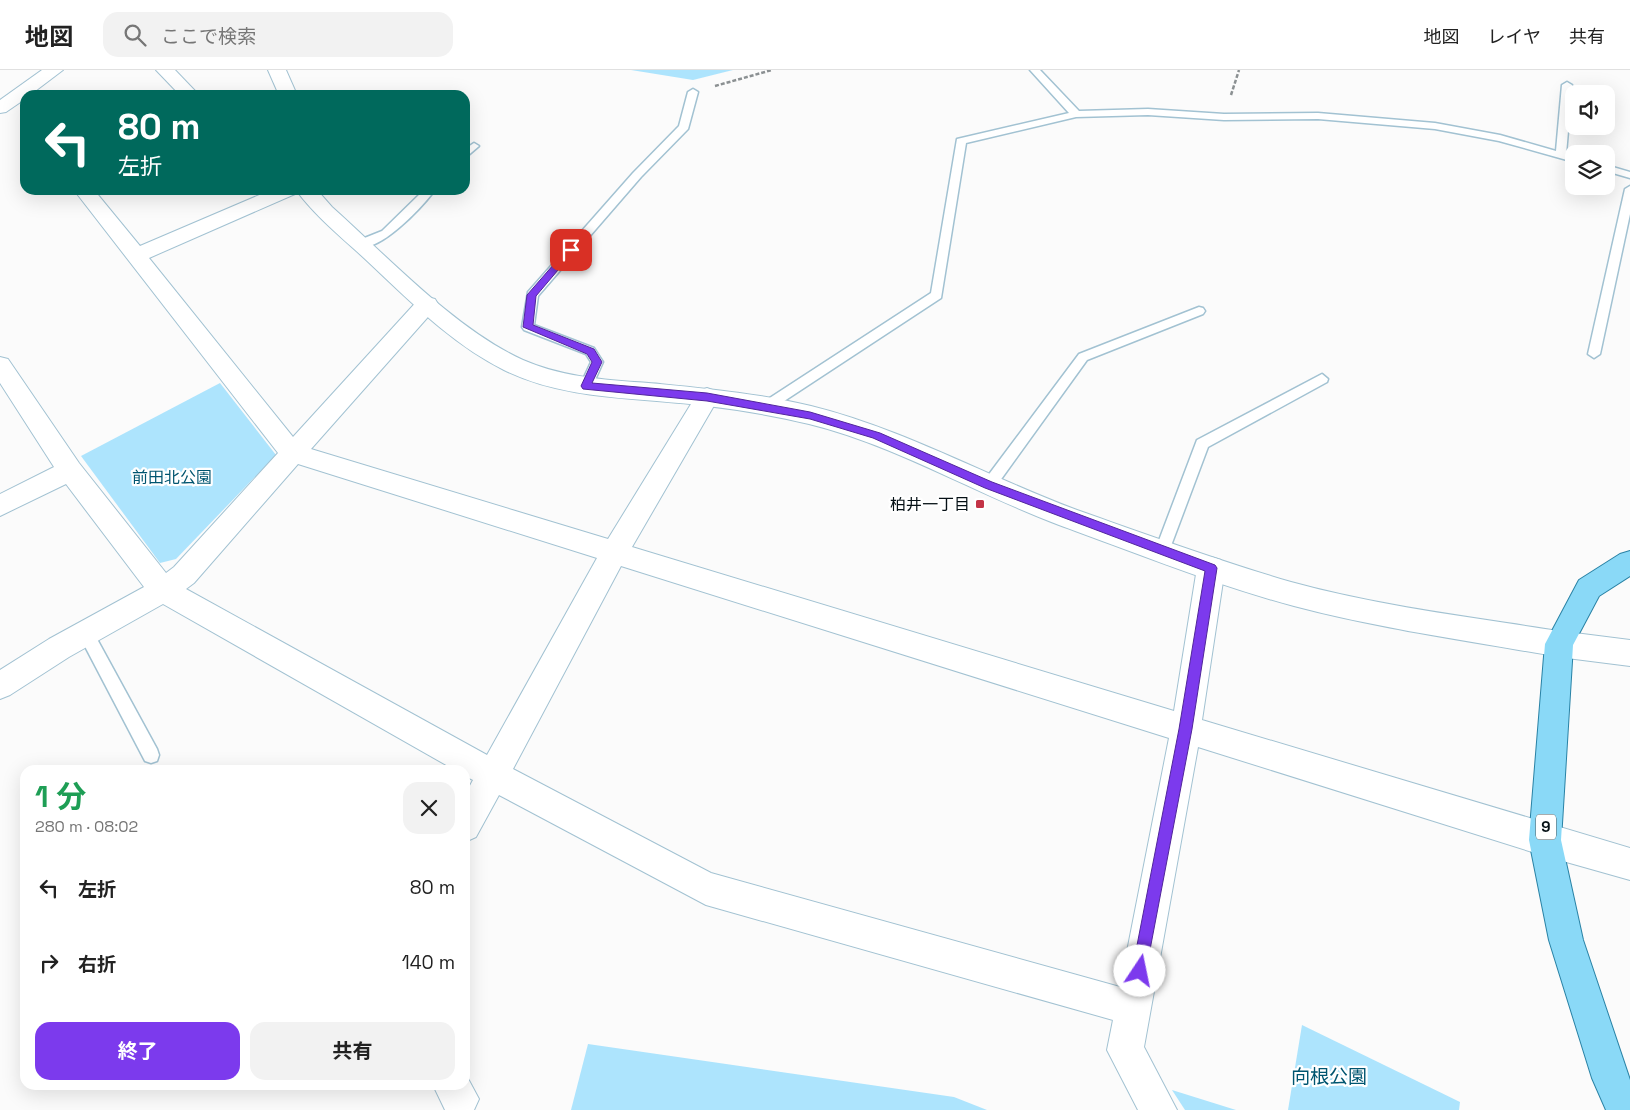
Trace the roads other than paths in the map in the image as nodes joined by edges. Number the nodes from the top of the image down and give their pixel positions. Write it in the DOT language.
graph roads {
  1 [pos="54,70"];
  2 [pos="166,70"];
  3 [pos="277,70"];
  4 [pos="1035,70"];
  5 [pos="31,90"];
  6 [pos="185,90"];
  7 [pos="286,90"];
  8 [pos="692,92"];
  9 [pos="20,99"];
  10 [pos="1565,99"];
  11 [pos="10,108"];
  12 [pos="1076,114"];
  13 [pos="474,146"];
  14 [pos="470,150"];
  15 [pos="1561,156"];
  16 [pos="1565,157"];
  17 [pos="1615,171"];
  18 [pos="1630,175"];
  19 [pos="1630,189"];
  20 [pos="88,195"];
  21 [pos="276,195"];
  22 [pos="311,195"];
  23 [pos="425,195"];
  24 [pos="361,244"];
  25 [pos="136,256"];
  26 [pos="427,304"];
  27 [pos="1199,311"];
  28 [pos="1594,354"];
  29 [pos="1,370"];
  30 [pos="1322,379"];
  31 [pos="586,386"];
  32 [pos="707,397"];
  33 [pos="767,406"];
  34 [pos="292,453"];
  35 [pos="70,470"];
  36 [pos="989,485"];
  37 [pos="0,506"];
  38 [pos="1162,551"];
  39 [pos="614,553"];
  40 [pos="1630,562"];
  41 [pos="1211,568"];
  42 [pos="163,590"];
  43 [pos="86,632"];
  44 [pos="1559,644"];
  45 [pos="1630,653"];
  46 [pos="0,686"];
  47 [pos="1186,729"];
  48 [pos="151,755"];
  49 [pos="493,775"];
  50 [pos="470,817"];
  51 [pos="1545,840"];
  52 [pos="1630,864"];
  53 [pos="1132,1008"];
  54 [pos="1158,1110"];
  55 [pos="1625,1110"];
  1 -- 5 [label="street"];
  2 -- 6 [label="street"];
  3 -- 7 [label="street"];
  4 -- 12 [label="lane"];
  8 -- 31 [label="lane"];
  9 -- 11 [label="street"];
  10 -- 15 [label="lane"];
  12 -- 15 [label="lane"];
  12 -- 33 [label="lane"];
  13 -- 14 [label="lane"];
  15 -- 16 [label="lane"];
  17 -- 18 [label="lane"];
  19 -- 28 [label="lane"];
  20 -- 25 [label="street"];
  21 -- 25 [label="street"];
  22 -- 24 [label="street"];
  23 -- 24 [label="lane"];
  24 -- 26 [label="street"];
  25 -- 34 [label="street"];
  26 -- 31 [label="street"];
  26 -- 34 [label="street"];
  27 -- 36 [label="lane"];
  29 -- 35 [label="street"];
  30 -- 38 [label="lane"];
  31 -- 32 [label="street"];
  32 -- 33 [label="street"];
  32 -- 39 [label="street"];
  33 -- 36 [label="street"];
  34 -- 39 [label="street"];
  34 -- 42 [label="street"];
  35 -- 37 [label="street"];
  35 -- 42 [label="street"];
  36 -- 38 [label="street"];
  38 -- 41 [label="street"];
  39 -- 47 [label="street"];
  39 -- 49 [label="street"];
  40 -- 44 [label="main road, 9"];
  41 -- 44 [label="street"];
  41 -- 47 [label="street"];
  42 -- 43 [label="street"];
  42 -- 49 [label="street"];
  43 -- 46 [label="street"];
  43 -- 48 [label="lane"];
  44 -- 45 [label="street"];
  44 -- 51 [label="main road, 9"];
  47 -- 51 [label="street"];
  47 -- 53 [label="street"];
  49 -- 50 [label="street"];
  49 -- 53 [label="street"];
  51 -- 52 [label="street"];
  51 -- 55 [label="main road, 9"];
  53 -- 54 [label="street"];
}
